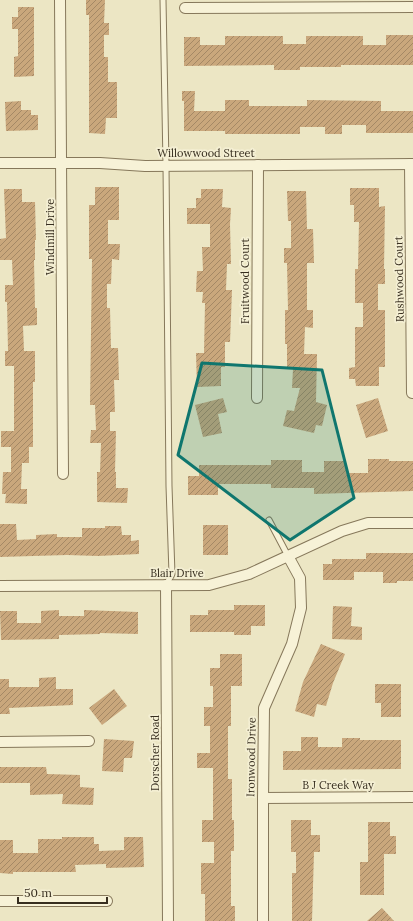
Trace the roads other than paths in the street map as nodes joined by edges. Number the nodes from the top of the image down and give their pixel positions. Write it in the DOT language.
graph roads {
  1 [pos="60,0"];
  2 [pos="163,0"];
  3 [pos="257,4"];
  4 [pos="410,4"];
  5 [pos="185,8"];
  6 [pos="0,163"];
  7 [pos="62,163"];
  8 [pos="411,164"];
  9 [pos="166,165"];
  10 [pos="258,165"];
  11 [pos="412,393"];
  12 [pos="257,398"];
  13 [pos="63,474"];
  14 [pos="269,520"];
  15 [pos="413,523"];
  16 [pos="288,556"];
  17 [pos="166,585"];
  18 [pos="0,586"];
  19 [pos="89,740"];
  20 [pos="0,742"];
  21 [pos="413,797"];
  22 [pos="263,798"];
  23 [pos="0,901"];
  24 [pos="107,901"];
  25 [pos="168,921"];
  26 [pos="263,921"];
  1 -- 7 [label="street, Windmill Drive"];
  2 -- 9 [label="lane"];
  3 -- 4 [label="street"];
  3 -- 5 [label="street"];
  6 -- 7 [label="street, Willowwood Street"];
  7 -- 9 [label="street, Willowwood Street"];
  7 -- 13 [label="street, Windmill Drive"];
  8 -- 10 [label="street, Willowwood Street"];
  8 -- 11 [label="street, Rushwood Court"];
  9 -- 10 [label="street, Willowwood Street"];
  9 -- 17 [label="lane"];
  10 -- 12 [label="street, Fruitwood Court"];
  14 -- 16 [label="lane"];
  15 -- 16 [label="street, Blair Drive"];
  16 -- 17 [label="street, Blair Drive"];
  16 -- 22 [label="street, Ironwood Drive"];
  17 -- 18 [label="street, Blair Drive"];
  17 -- 25 [label="street, Dorscher Road"];
  19 -- 20 [label="street"];
  21 -- 22 [label="street, B J Creek Way"];
  22 -- 26 [label="street, Ironwood Drive"];
  23 -- 24 [label="street"];
}
